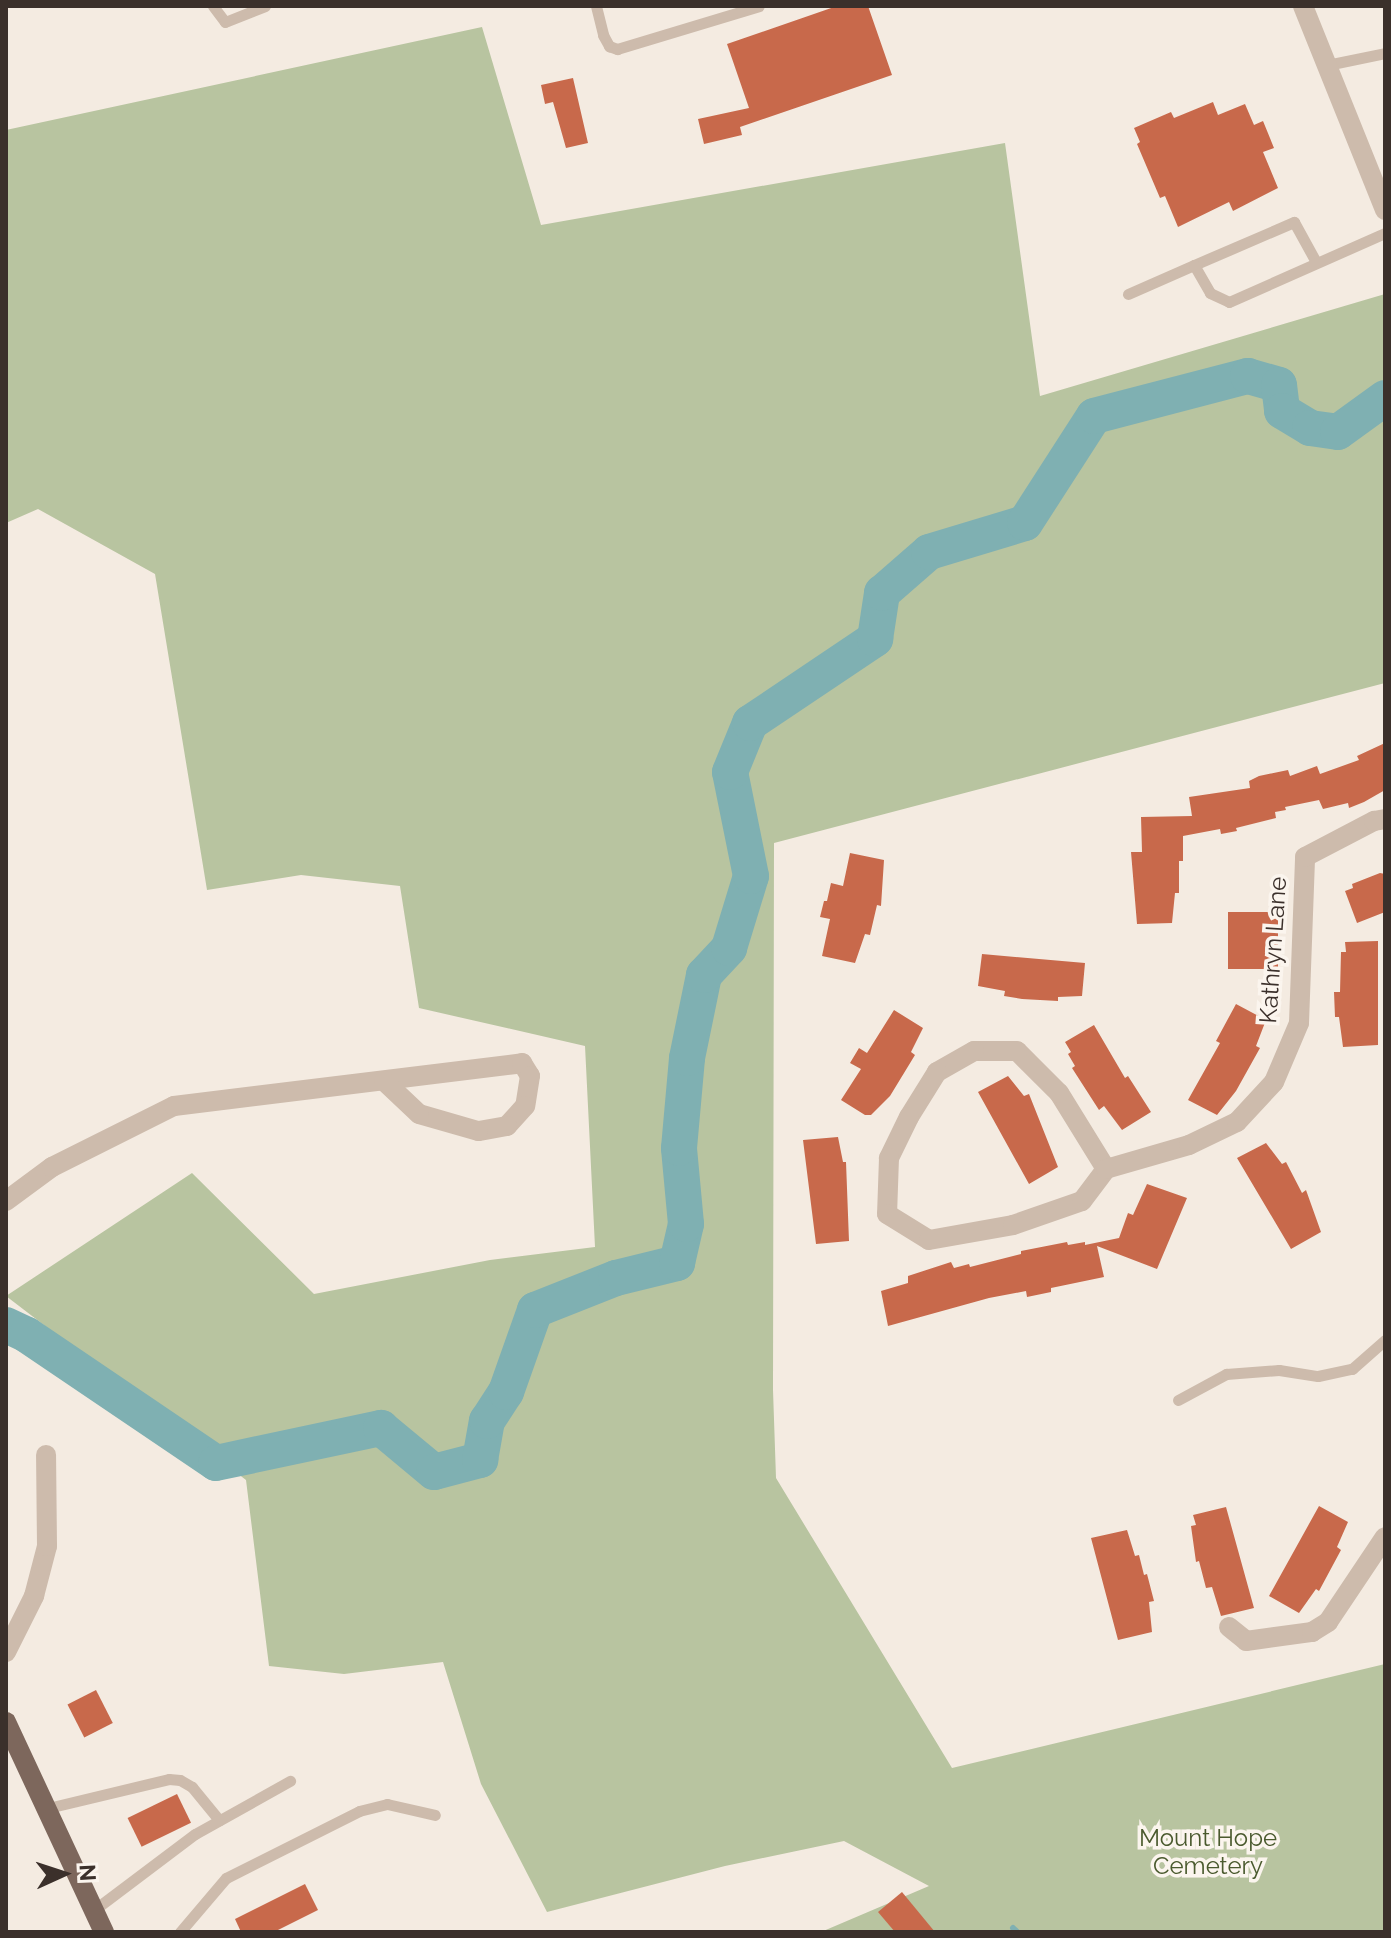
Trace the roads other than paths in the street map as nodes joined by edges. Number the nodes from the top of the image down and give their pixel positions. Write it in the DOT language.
graph roads {
  1 [pos="213,6"];
  2 [pos="265,6"];
  3 [pos="596,6"];
  4 [pos="759,6"];
  5 [pos="1303,6"];
  6 [pos="1385,53"];
  7 [pos="1327,65"];
  8 [pos="1385,210"];
  9 [pos="1385,233"];
  10 [pos="1316,262"];
  11 [pos="1194,265"];
  12 [pos="1128,294"];
  13 [pos="1385,819"];
  14 [pos="384,1081"];
  15 [pos="1106,1169"];
  16 [pos="6,1201"];
  17 [pos="1385,1340"];
  18 [pos="1178,1400"];
  19 [pos="46,1455"];
  20 [pos="1385,1537"];
  21 [pos="1229,1627"];
  22 [pos="6,1652"];
  23 [pos="6,1722"];
  24 [pos="290,1781"];
  25 [pos="48,1808"];
  26 [pos="435,1815"];
  27 [pos="219,1820"];
  28 [pos="94,1910"];
  29 [pos="104,1932"];
  30 [pos="180,1932"];
  1 -- 2 [label="lane"];
  3 -- 4 [label="lane"];
  5 -- 7 [label="street"];
  6 -- 7 [label="lane"];
  7 -- 8 [label="street"];
  9 -- 10 [label="lane"];
  10 -- 11 [label="lane"];
  10 -- 11 [label="lane"];
  11 -- 12 [label="lane"];
  13 -- 15 [label="street, Kathryn Lane"];
  14 -- 14 [label="street"];
  14 -- 16 [label="street"];
  15 -- 15 [label="street"];
  17 -- 18 [label="lane"];
  19 -- 22 [label="street"];
  20 -- 21 [label="street"];
  23 -- 25 [label="main road"];
  24 -- 27 [label="lane"];
  25 -- 27 [label="lane"];
  25 -- 28 [label="main road"];
  26 -- 30 [label="lane"];
  27 -- 28 [label="lane"];
  28 -- 29 [label="main road"];
}
